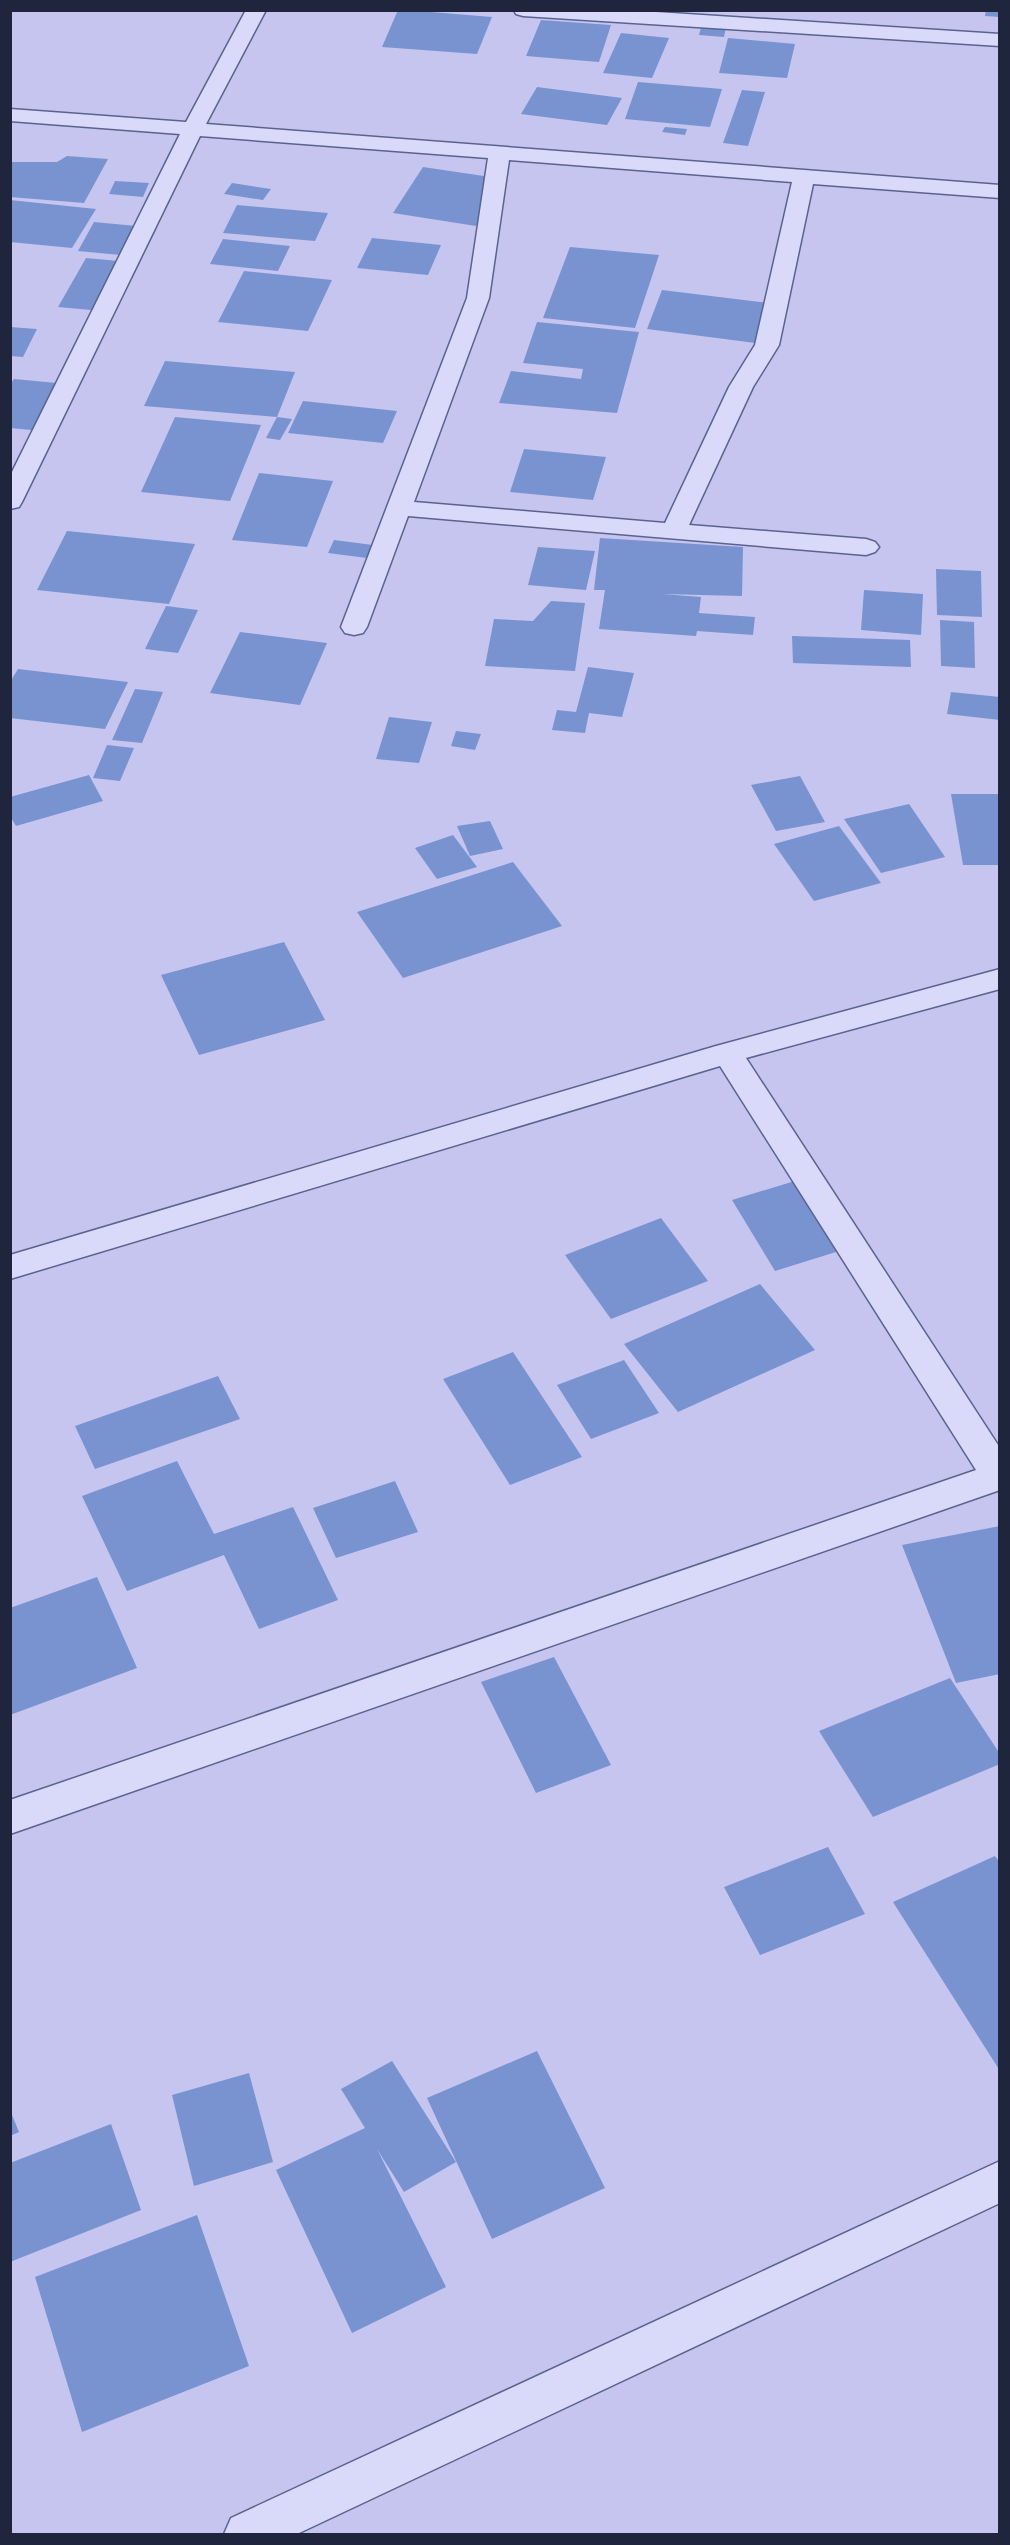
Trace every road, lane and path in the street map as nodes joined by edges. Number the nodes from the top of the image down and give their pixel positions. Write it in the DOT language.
graph roads {
  1 [pos="256,10"];
  2 [pos="852,10"];
  3 [pos="529,11"];
  4 [pos="849,32"];
  5 [pos="999,40"];
  6 [pos="10,115"];
  7 [pos="193,129"];
  8 [pos="499,153"];
  9 [pos="804,176"];
  10 [pos="999,192"];
  11 [pos="10,502"];
  12 [pos="399,508"];
  13 [pos="674,531"];
  14 [pos="866,547"];
  15 [pos="354,627"];
  16 [pos="999,979"];
  17 [pos="727,1053"];
  18 [pos="10,1267"];
  19 [pos="10,1817"];
  20 [pos="999,2181"];
  21 [pos="247,2535"];
  1 -- 7 [label="street"];
  2 -- 4 [label="street"];
  3 -- 4 [label="street"];
  4 -- 5 [label="street"];
  6 -- 7 [label="street"];
  7 -- 8 [label="street"];
  7 -- 11 [label="street"];
  8 -- 9 [label="street"];
  8 -- 12 [label="street"];
  9 -- 10 [label="street"];
  9 -- 13 [label="street"];
  12 -- 13 [label="street"];
  12 -- 15 [label="street"];
  13 -- 14 [label="street"];
  16 -- 17 [label="street"];
  17 -- 18 [label="street"];
  17 -- 19 [label="street"];
  20 -- 21 [label="street"];
}
